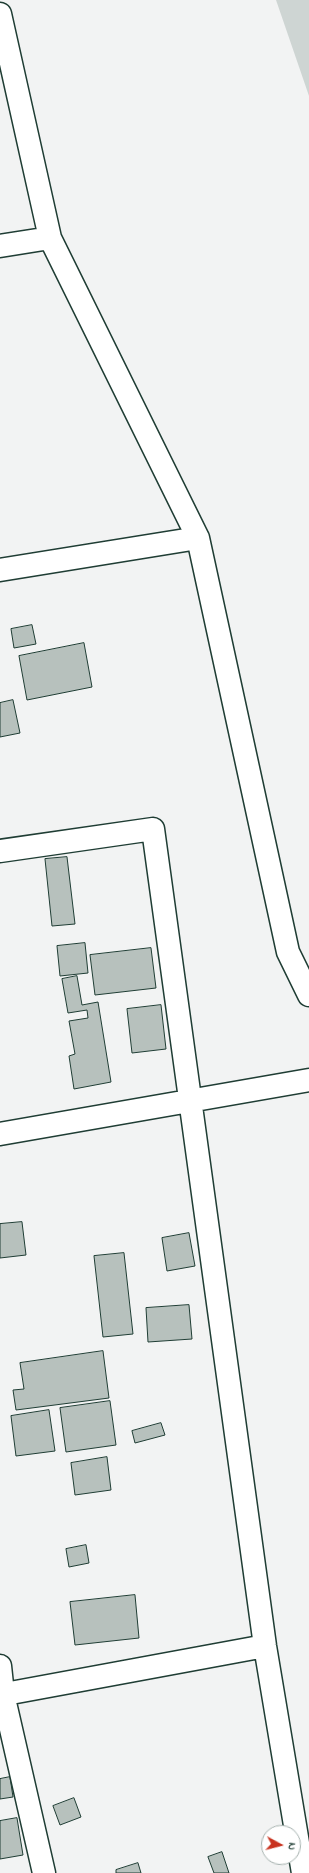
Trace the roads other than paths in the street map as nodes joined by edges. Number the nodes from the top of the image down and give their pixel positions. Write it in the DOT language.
graph roads {
  1 [pos="0,14"];
  2 [pos="50,238"];
  3 [pos="0,246"];
  4 [pos="198,538"];
  5 [pos="0,570"];
  6 [pos="0,851"];
  7 [pos="309,995"];
  8 [pos="309,1080"];
  9 [pos="192,1100"];
  10 [pos="0,1134"];
  11 [pos="265,1646"];
  12 [pos="0,1666"];
  13 [pos="2,1694"];
  14 [pos="44,1873"];
  15 [pos="303,1873"];
  1 -- 2 [label="street"];
  2 -- 3 [label="street"];
  2 -- 4 [label="street"];
  4 -- 5 [label="street"];
  4 -- 7 [label="street"];
  6 -- 9 [label="street"];
  8 -- 9 [label="street"];
  9 -- 10 [label="street"];
  9 -- 11 [label="street"];
  11 -- 13 [label="street"];
  11 -- 15 [label="street"];
  12 -- 13 [label="street"];
  13 -- 14 [label="street"];
}
